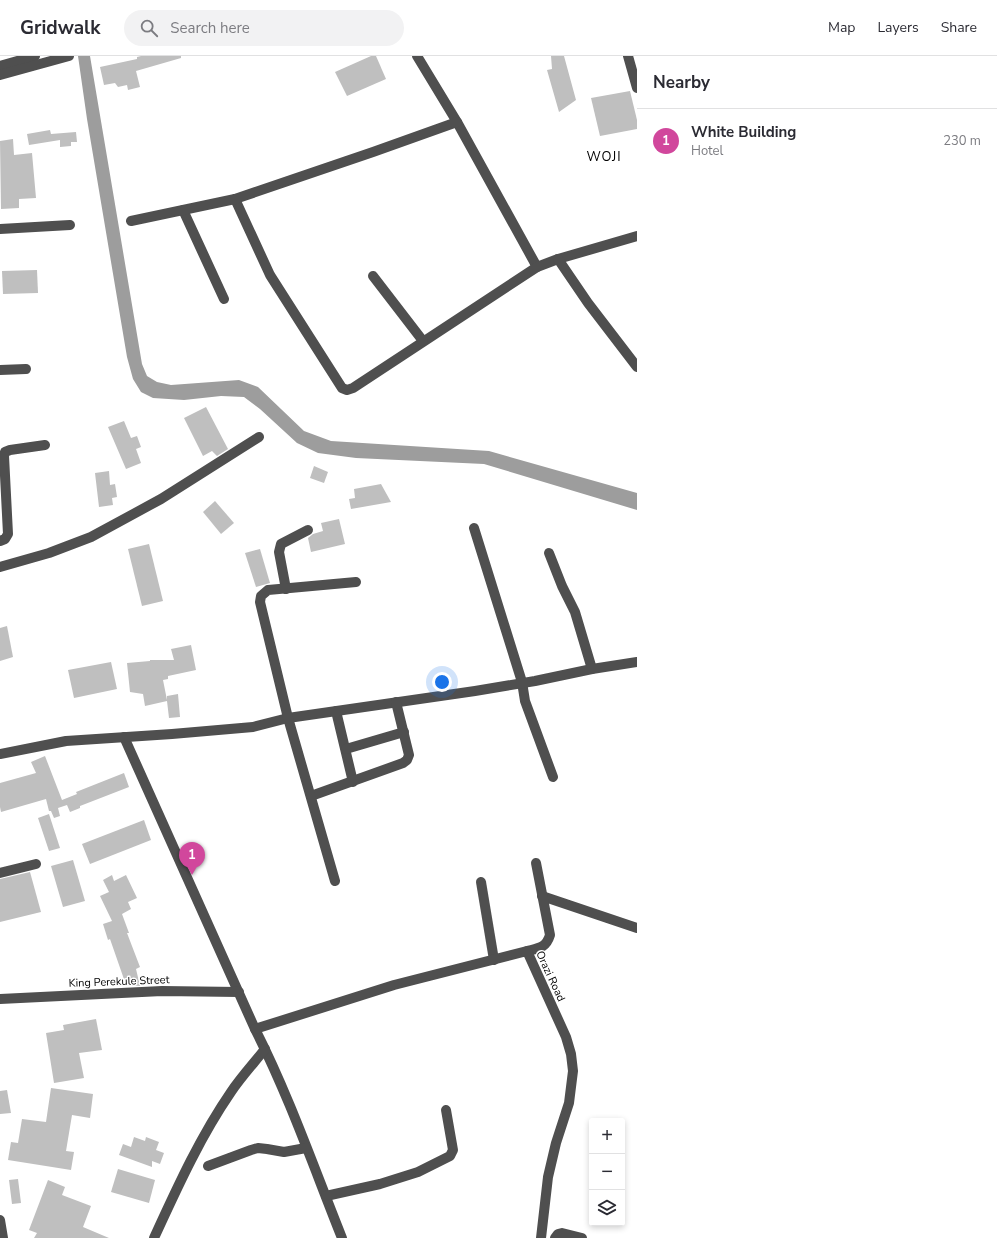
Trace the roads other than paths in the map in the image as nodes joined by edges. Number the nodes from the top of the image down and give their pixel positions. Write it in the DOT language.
graph roads {
  1 [pos="35,56"];
  2 [pos="417,56"];
  3 [pos="628,56"];
  4 [pos="66,57"];
  5 [pos="0,66"];
  6 [pos="0,75"];
  7 [pos="637,88"];
  8 [pos="457,122"];
  9 [pos="235,199"];
  10 [pos="183,210"];
  11 [pos="131,221"];
  12 [pos="70,225"];
  13 [pos="0,229"];
  14 [pos="637,236"];
  15 [pos="558,258"];
  16 [pos="537,267"];
  17 [pos="373,276"];
  18 [pos="224,299"];
  19 [pos="423,341"];
  20 [pos="637,367"];
  21 [pos="26,369"];
  22 [pos="0,370"];
  23 [pos="259,436"];
  24 [pos="45,445"];
  25 [pos="2,479"];
  26 [pos="3,508"];
  27 [pos="474,528"];
  28 [pos="308,530"];
  29 [pos="0,541"];
  30 [pos="549,553"];
  31 [pos="0,567"];
  32 [pos="356,582"];
  33 [pos="286,588"];
  34 [pos="637,662"];
  35 [pos="592,669"];
  36 [pos="522,682"];
  37 [pos="396,702"];
  38 [pos="336,711"];
  39 [pos="288,718"];
  40 [pos="404,732"];
  41 [pos="124,737"];
  42 [pos="346,749"];
  43 [pos="0,754"];
  44 [pos="553,777"];
  45 [pos="353,782"];
  46 [pos="311,796"];
  47 [pos="536,863"];
  48 [pos="36,864"];
  49 [pos="0,873"];
  50 [pos="335,881"];
  51 [pos="481,882"];
  52 [pos="542,896"];
  53 [pos="637,928"];
  54 [pos="528,951"];
  55 [pos="494,960"];
  56 [pos="239,992"];
  57 [pos="0,998"];
  58 [pos="255,1029"];
  59 [pos="265,1049"];
  60 [pos="446,1110"];
  61 [pos="306,1148"];
  62 [pos="208,1166"];
  63 [pos="326,1196"];
  64 [pos="0,1220"];
  65 [pos="3,1238"];
  66 [pos="154,1238"];
  67 [pos="342,1238"];
  68 [pos="541,1238"];
  69 [pos="555,1238"];
  70 [pos="582,1238"];
  1 -- 5 [label="street"];
  2 -- 8 [label="street"];
  3 -- 7 [label="street"];
  4 -- 6 [label="street"];
  8 -- 9 [label="street"];
  8 -- 16 [label="street"];
  9 -- 10 [label="street"];
  9 -- 19 [label="street"];
  10 -- 11 [label="street"];
  10 -- 18 [label="street"];
  12 -- 13 [label="street"];
  14 -- 15 [label="street"];
  15 -- 16 [label="street"];
  15 -- 20 [label="street"];
  16 -- 19 [label="street"];
  17 -- 19 [label="street"];
  21 -- 22 [label="street"];
  23 -- 31 [label="street"];
  24 -- 25 [label="street"];
  25 -- 26 [label="street"];
  26 -- 29 [label="street"];
  27 -- 36 [label="street"];
  28 -- 33 [label="street"];
  30 -- 35 [label="street"];
  32 -- 33 [label="street"];
  33 -- 39 [label="street"];
  34 -- 35 [label="street"];
  35 -- 36 [label="street"];
  36 -- 37 [label="street"];
  36 -- 44 [label="street"];
  37 -- 38 [label="street"];
  37 -- 40 [label="street"];
  38 -- 39 [label="street"];
  38 -- 42 [label="street"];
  39 -- 41 [label="street"];
  39 -- 46 [label="street"];
  40 -- 42 [label="street"];
  40 -- 45 [label="street"];
  41 -- 43 [label="street"];
  41 -- 56 [label="street"];
  42 -- 45 [label="street"];
  45 -- 46 [label="street"];
  46 -- 50 [label="street"];
  47 -- 52 [label="street"];
  48 -- 49 [label="street"];
  51 -- 55 [label="street"];
  52 -- 53 [label="street"];
  52 -- 54 [label="street"];
  54 -- 55 [label="street, Orazi Road"];
  54 -- 68 [label="street, Orazi Road"];
  55 -- 58 [label="street, Orazi Road"];
  56 -- 57 [label="street, King Perekule Street"];
  56 -- 58 [label="street"];
  58 -- 59 [label="street"];
  59 -- 61 [label="street"];
  59 -- 66 [label="street"];
  60 -- 63 [label="street"];
  61 -- 62 [label="street"];
  61 -- 63 [label="street"];
  63 -- 67 [label="street"];
  64 -- 65 [label="street"];
  69 -- 70 [label="street"];
}
